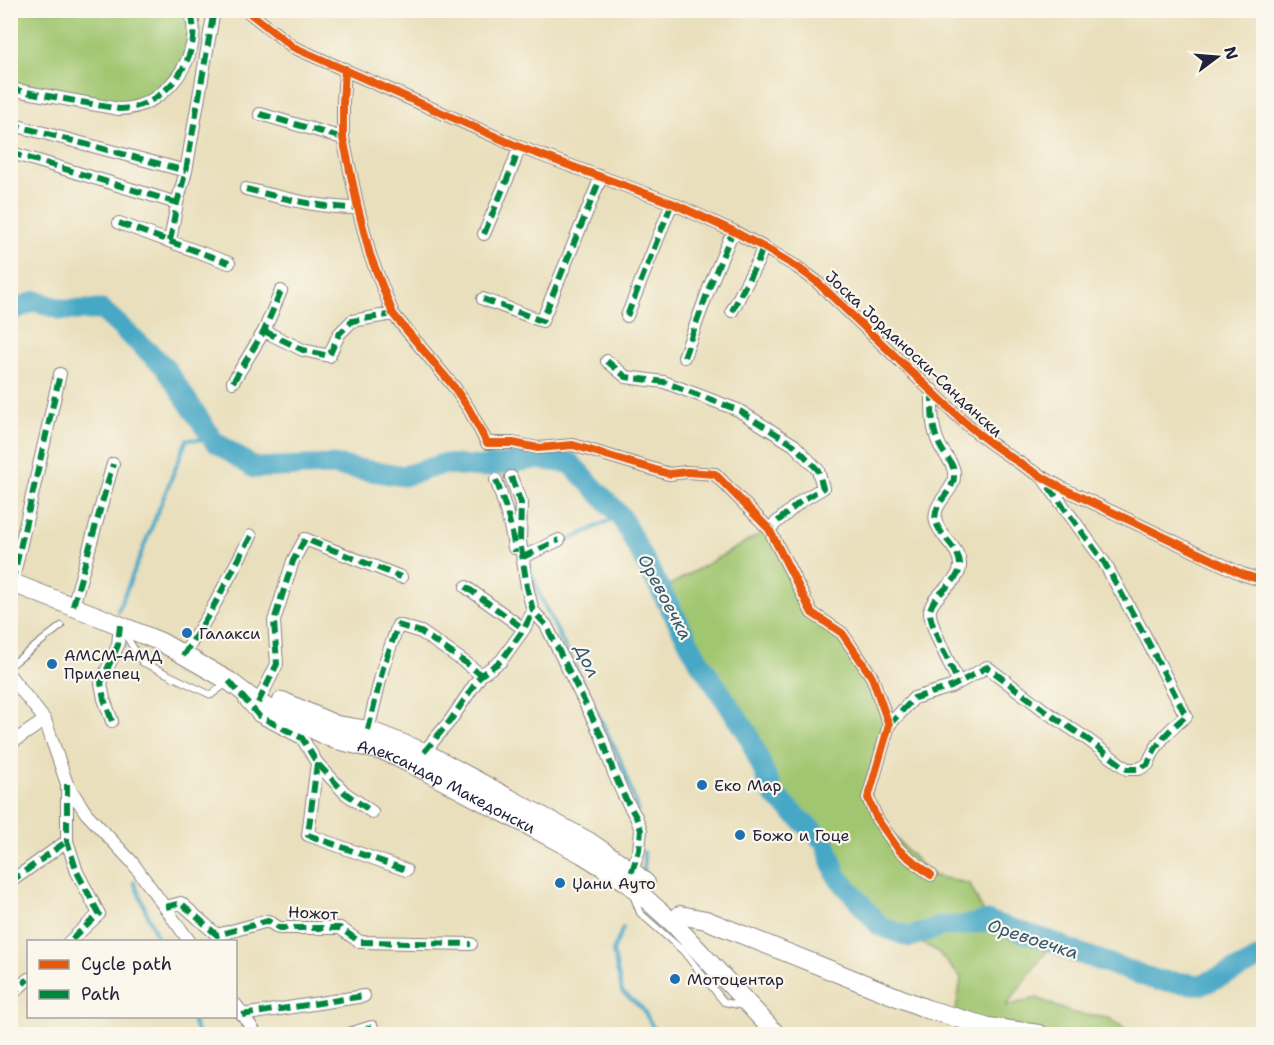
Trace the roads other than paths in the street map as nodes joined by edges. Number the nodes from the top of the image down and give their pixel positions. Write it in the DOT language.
graph roads {
  1 [pos="190,10"];
  2 [pos="214,10"];
  3 [pos="246,10"];
  4 [pos="345,69"];
  5 [pos="10,89"];
  6 [pos="260,114"];
  7 [pos="10,123"];
  8 [pos="343,138"];
  9 [pos="519,147"];
  10 [pos="10,154"];
  11 [pos="186,171"];
  12 [pos="601,177"];
  13 [pos="246,189"];
  14 [pos="177,203"];
  15 [pos="672,203"];
  16 [pos="358,208"];
  17 [pos="119,222"];
  18 [pos="733,231"];
  19 [pos="484,234"];
  20 [pos="170,241"];
  21 [pos="763,247"];
  22 [pos="229,263"];
  23 [pos="280,291"];
  24 [pos="483,299"];
  25 [pos="732,311"];
  26 [pos="393,315"];
  27 [pos="627,316"];
  28 [pos="264,331"];
  29 [pos="684,357"];
  30 [pos="607,361"];
  31 [pos="60,374"];
  32 [pos="233,382"];
  33 [pos="932,390"];
  34 [pos="113,464"];
  35 [pos="511,477"];
  36 [pos="1042,478"];
  37 [pos="496,480"];
  38 [pos="769,529"];
  39 [pos="251,536"];
  40 [pos="559,540"];
  41 [pos="523,557"];
  42 [pos="401,577"];
  43 [pos="1263,581"];
  44 [pos="11,582"];
  45 [pos="466,587"];
  46 [pos="527,587"];
  47 [pos="73,606"];
  48 [pos="533,611"];
  49 [pos="61,626"];
  50 [pos="120,626"];
  51 [pos="524,629"];
  52 [pos="183,656"];
  53 [pos="10,666"];
  54 [pos="481,675"];
  55 [pos="10,676"];
  56 [pos="230,681"];
  57 [pos="958,682"];
  58 [pos="260,697"];
  59 [pos="45,720"];
  60 [pos="112,721"];
  61 [pos="889,725"];
  62 [pos="368,730"];
  63 [pos="10,744"];
  64 [pos="424,752"];
  65 [pos="317,763"];
  66 [pos="67,784"];
  67 [pos="372,812"];
  68 [pos="67,841"];
  69 [pos="406,870"];
  70 [pos="931,875"];
  71 [pos="630,877"];
  72 [pos="10,882"];
  73 [pos="165,907"];
  74 [pos="677,919"];
  75 [pos="71,940"];
  76 [pos="189,940"];
  77 [pos="471,944"];
  78 [pos="27,980"];
  79 [pos="10,996"];
  80 [pos="364,996"];
  81 [pos="750,1008"];
  82 [pos="239,1010"];
  83 [pos="372,1027"];
  84 [pos="256,1035"];
  85 [pos="349,1035"];
  86 [pos="776,1035"];
  87 [pos="790,1035"];
  88 [pos="1039,1035"];
  1 -- 5 [label="street"];
  2 -- 11 [label="street"];
  3 -- 4 [label="street, Јоска Јорданоски-Сандански"];
  4 -- 8 [label="street"];
  4 -- 9 [label="street, Јоска Јорданоски-Сандански"];
  6 -- 8 [label="street"];
  7 -- 11 [label="street"];
  8 -- 16 [label="street"];
  9 -- 12 [label="street, Јоска Јорданоски-Сандански"];
  9 -- 19 [label="street"];
  10 -- 14 [label="street"];
  11 -- 14 [label="street"];
  12 -- 15 [label="street, Јоска Јорданоски-Сандански"];
  12 -- 24 [label="street"];
  13 -- 16 [label="street"];
  14 -- 20 [label="street"];
  15 -- 18 [label="street, Јоска Јорданоски-Сандански"];
  15 -- 27 [label="street"];
  16 -- 26 [label="street"];
  17 -- 20 [label="street"];
  18 -- 21 [label="street, Јоска Јорданоски-Сандански"];
  18 -- 29 [label="street"];
  20 -- 22 [label="street"];
  21 -- 25 [label="street"];
  21 -- 33 [label="street, Јоска Јорданоски-Сандански"];
  23 -- 28 [label="street"];
  26 -- 28 [label="street"];
  26 -- 38 [label="street"];
  28 -- 32 [label="street"];
  30 -- 38 [label="street"];
  31 -- 44 [label="street, Александар Македонски"];
  33 -- 36 [label="street, Јоска Јорданоски-Сандански"];
  33 -- 57 [label="street, Јоска Јорданоски-Сандански"];
  34 -- 47 [label="street"];
  35 -- 41 [label="street"];
  36 -- 43 [label="street, Јоска Јорданоски-Сандански"];
  36 -- 57 [label="street, Јоска Јорданоски-Сандански"];
  37 -- 46 [label="street"];
  38 -- 61 [label="street"];
  39 -- 52 [label="street"];
  40 -- 41 [label="street"];
  41 -- 46 [label="street"];
  42 -- 58 [label="street"];
  44 -- 47 [label="street, Александар Македонски"];
  45 -- 51 [label="street"];
  46 -- 48 [label="street"];
  47 -- 50 [label="street, Александар Македонски"];
  48 -- 51 [label="street, Александар Македонски"];
  48 -- 71 [label="street"];
  49 -- 53 [label="lane"];
  50 -- 52 [label="street, Александар Македонски"];
  50 -- 56 [label="lane"];
  50 -- 60 [label="street"];
  51 -- 54 [label="street, Александар Македонски"];
  52 -- 56 [label="street, Александар Македонски"];
  54 -- 62 [label="street, Александар Македонски"];
  54 -- 64 [label="street, Александар Македонски"];
  55 -- 59 [label="street"];
  56 -- 58 [label="street, Александар Македонски"];
  56 -- 65 [label="street, Александар Македонски"];
  57 -- 61 [label="street, Јоска Јорданоски-Сандански"];
  58 -- 62 [label="street, Александар Македонски"];
  58 -- 71 [label="street, Александар Македонски"];
  59 -- 63 [label="street"];
  59 -- 66 [label="street"];
  61 -- 70 [label="street, Јоска Јорданоски-Сандански"];
  62 -- 64 [label="street, Александар Македонски"];
  64 -- 71 [label="street, Александар Македонски"];
  65 -- 67 [label="street, Александар Македонски"];
  65 -- 69 [label="street"];
  66 -- 68 [label="street"];
  66 -- 73 [label="street"];
  68 -- 72 [label="street"];
  68 -- 75 [label="street"];
  71 -- 74 [label="street, Александар Македонски"];
  71 -- 81 [label="lane"];
  73 -- 76 [label="street"];
  73 -- 77 [label="street, Ножот"];
  74 -- 81 [label="street, Александар Македонски"];
  74 -- 87 [label="street, Александар Македонски"];
  74 -- 88 [label="street, Александар Македонски"];
  78 -- 79 [label="street"];
  80 -- 82 [label="street"];
  81 -- 86 [label="street, Александар Македонски"];
  82 -- 84 [label="street"];
  83 -- 85 [label="street"];
}
